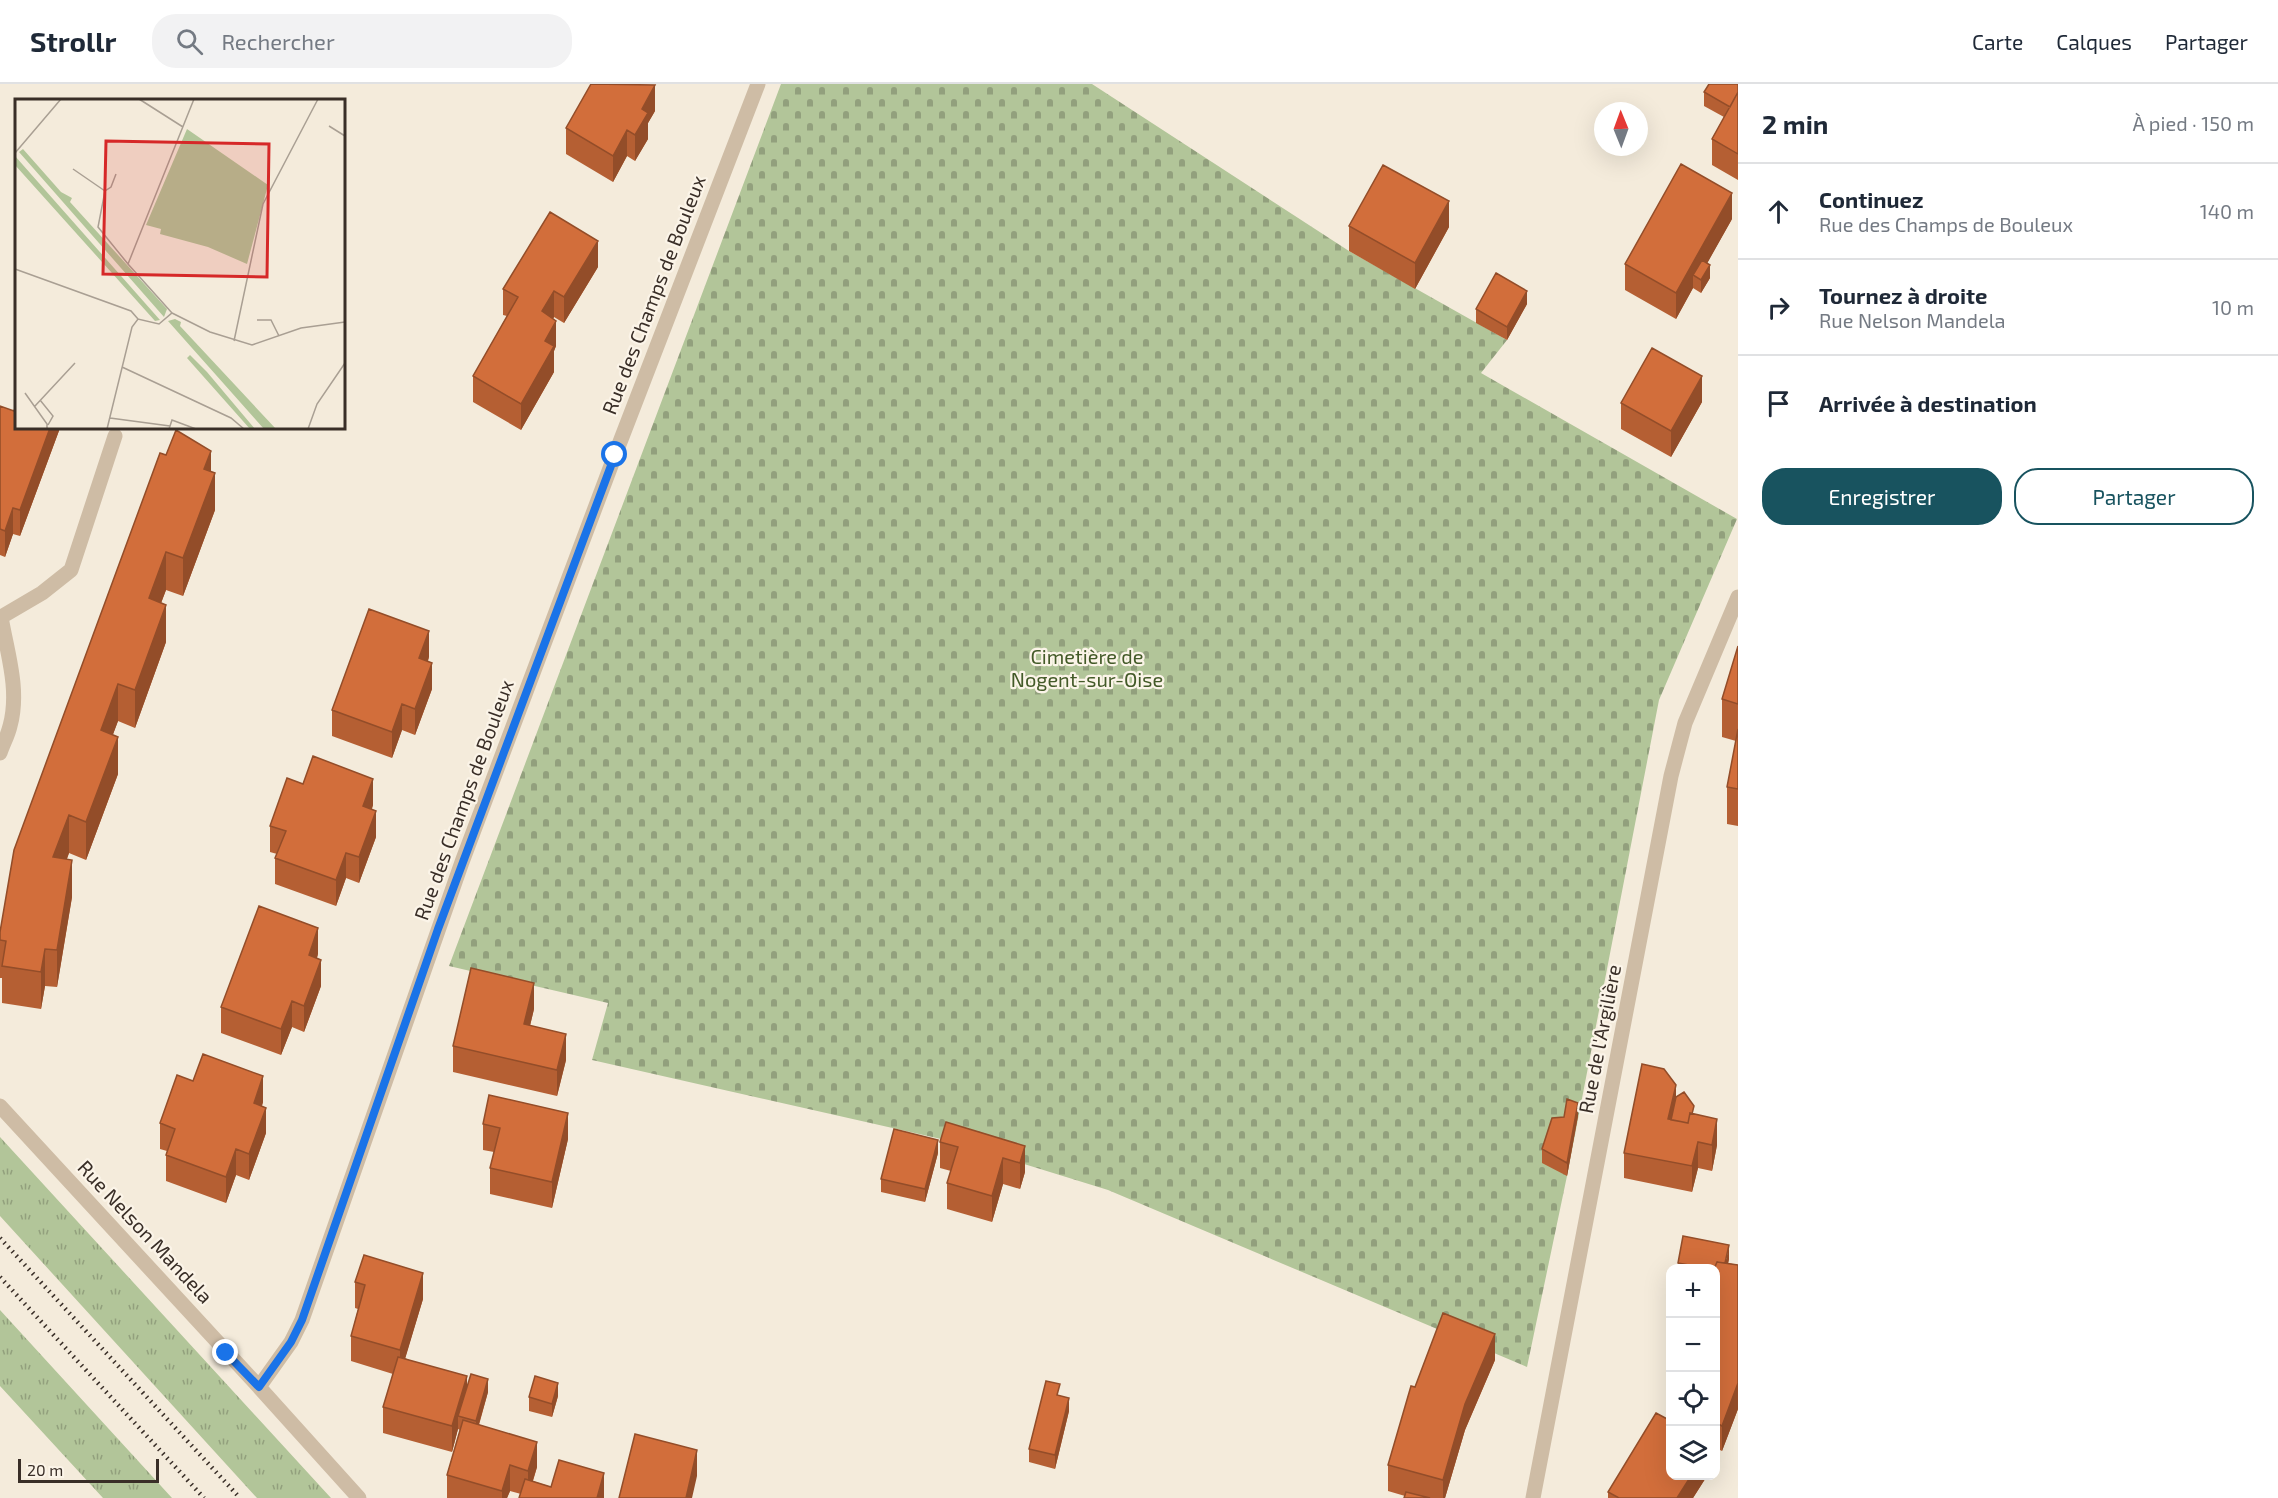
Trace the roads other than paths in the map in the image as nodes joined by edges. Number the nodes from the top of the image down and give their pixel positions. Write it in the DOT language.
graph roads {
  1 [pos="758,84"];
  2 [pos="115,436"];
  3 [pos="1738,597"];
  4 [pos="0,617"];
  5 [pos="0,753"];
  6 [pos="0,1106"];
  7 [pos="259,1387"];
  8 [pos="359,1498"];
  9 [pos="1533,1498"];
  1 -- 7 [label="street, Rue des Champs de Bouleux"];
  2 -- 4 [label="street"];
  3 -- 9 [label="street, Rue de l'Argilière"];
  4 -- 5 [label="street"];
  6 -- 7 [label="street, Rue Nelson Mandela"];
  7 -- 8 [label="street"];
}
